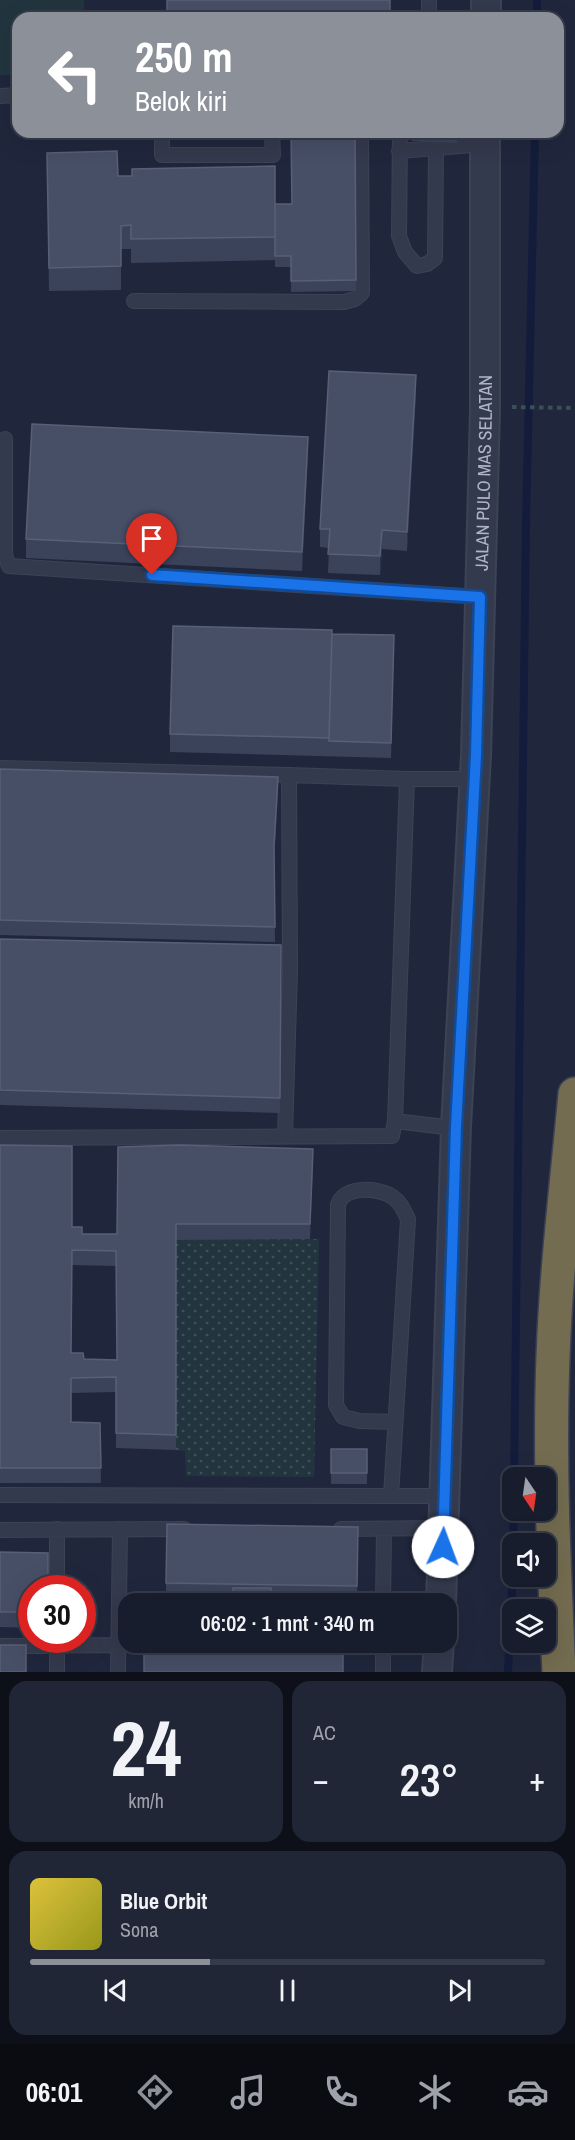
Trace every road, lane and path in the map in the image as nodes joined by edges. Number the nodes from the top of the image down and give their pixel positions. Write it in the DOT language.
graph roads {
  1 [pos="162,138"];
  2 [pos="272,138"];
  3 [pos="361,138"];
  4 [pos="400,138"];
  5 [pos="485,138"];
  6 [pos="436,149"];
  7 [pos="399,151"];
  8 [pos="134,301"];
  9 [pos="518,407"];
  10 [pos="575,408"];
  11 [pos="5,439"];
  12 [pos="480,597"];
  13 [pos="0,768"];
  14 [pos="289,775"];
  15 [pos="408,779"];
  16 [pos="475,779"];
  17 [pos="575,1094"];
  18 [pos="395,1121"];
  19 [pos="456,1127"];
  20 [pos="285,1136"];
  21 [pos="0,1138"];
  22 [pos="395,1422"];
  23 [pos="0,1495"];
  24 [pos="391,1496"];
  25 [pos="445,1496"];
  26 [pos="324,1528"];
  27 [pos="384,1528"];
  28 [pos="444,1528"];
  29 [pos="57,1529"];
  30 [pos="120,1529"];
  31 [pos="192,1529"];
  32 [pos="0,1530"];
  33 [pos="57,1575"];
  34 [pos="123,1593"];
  35 [pos="383,1593"];
  36 [pos="441,1593"];
  37 [pos="96,1644"];
  38 [pos="18,1645"];
  39 [pos="118,1645"];
  40 [pos="0,1646"];
  41 [pos="57,1653"];
  42 [pos="118,1653"];
  43 [pos="383,1653"];
  44 [pos="438,1653"];
  45 [pos="57,1672"];
  46 [pos="118,1672"];
  47 [pos="383,1672"];
  48 [pos="437,1672"];
  49 [pos="559,1672"];
  1 -- 2 [label="lane"];
  3 -- 8 [label="lane"];
  4 -- 7 [label="lane"];
  5 -- 6 [label="lane"];
  5 -- 12 [label="street, JALAN PULO MAS SELATAN"];
  6 -- 7 [label="lane"];
  6 -- 7 [label="lane"];
  9 -- 10 [label="path"];
  11 -- 12 [label="lane"];
  12 -- 16 [label="street, JALAN PULO MAS SELATAN"];
  13 -- 14 [label="lane"];
  14 -- 15 [label="lane"];
  14 -- 20 [label="lane"];
  15 -- 16 [label="lane"];
  15 -- 18 [label="lane"];
  16 -- 19 [label="street, JALAN PULO MAS SELATAN"];
  17 -- 49 [label="highway"];
  18 -- 19 [label="lane"];
  18 -- 20 [label="lane"];
  19 -- 25 [label="street, JALAN PULO MAS SELATAN"];
  20 -- 21 [label="lane"];
  22 -- 22 [label="lane"];
  22 -- 24 [label="lane"];
  23 -- 24 [label="lane"];
  24 -- 25 [label="lane"];
  25 -- 28 [label="street, JALAN PULO MAS SELATAN"];
  26 -- 27 [label="lane"];
  27 -- 28 [label="lane"];
  27 -- 35 [label="lane"];
  28 -- 36 [label="street, JALAN PULO MAS SELATAN"];
  29 -- 30 [label="lane"];
  29 -- 32 [label="lane"];
  29 -- 33 [label="lane"];
  30 -- 31 [label="lane"];
  30 -- 34 [label="lane"];
  37 -- 39 [label="lane"];
  38 -- 40 [label="lane"];
  41 -- 45 [label="lane"];
  42 -- 46 [label="lane"];
  43 -- 47 [label="lane"];
  44 -- 48 [label="street"];
}
